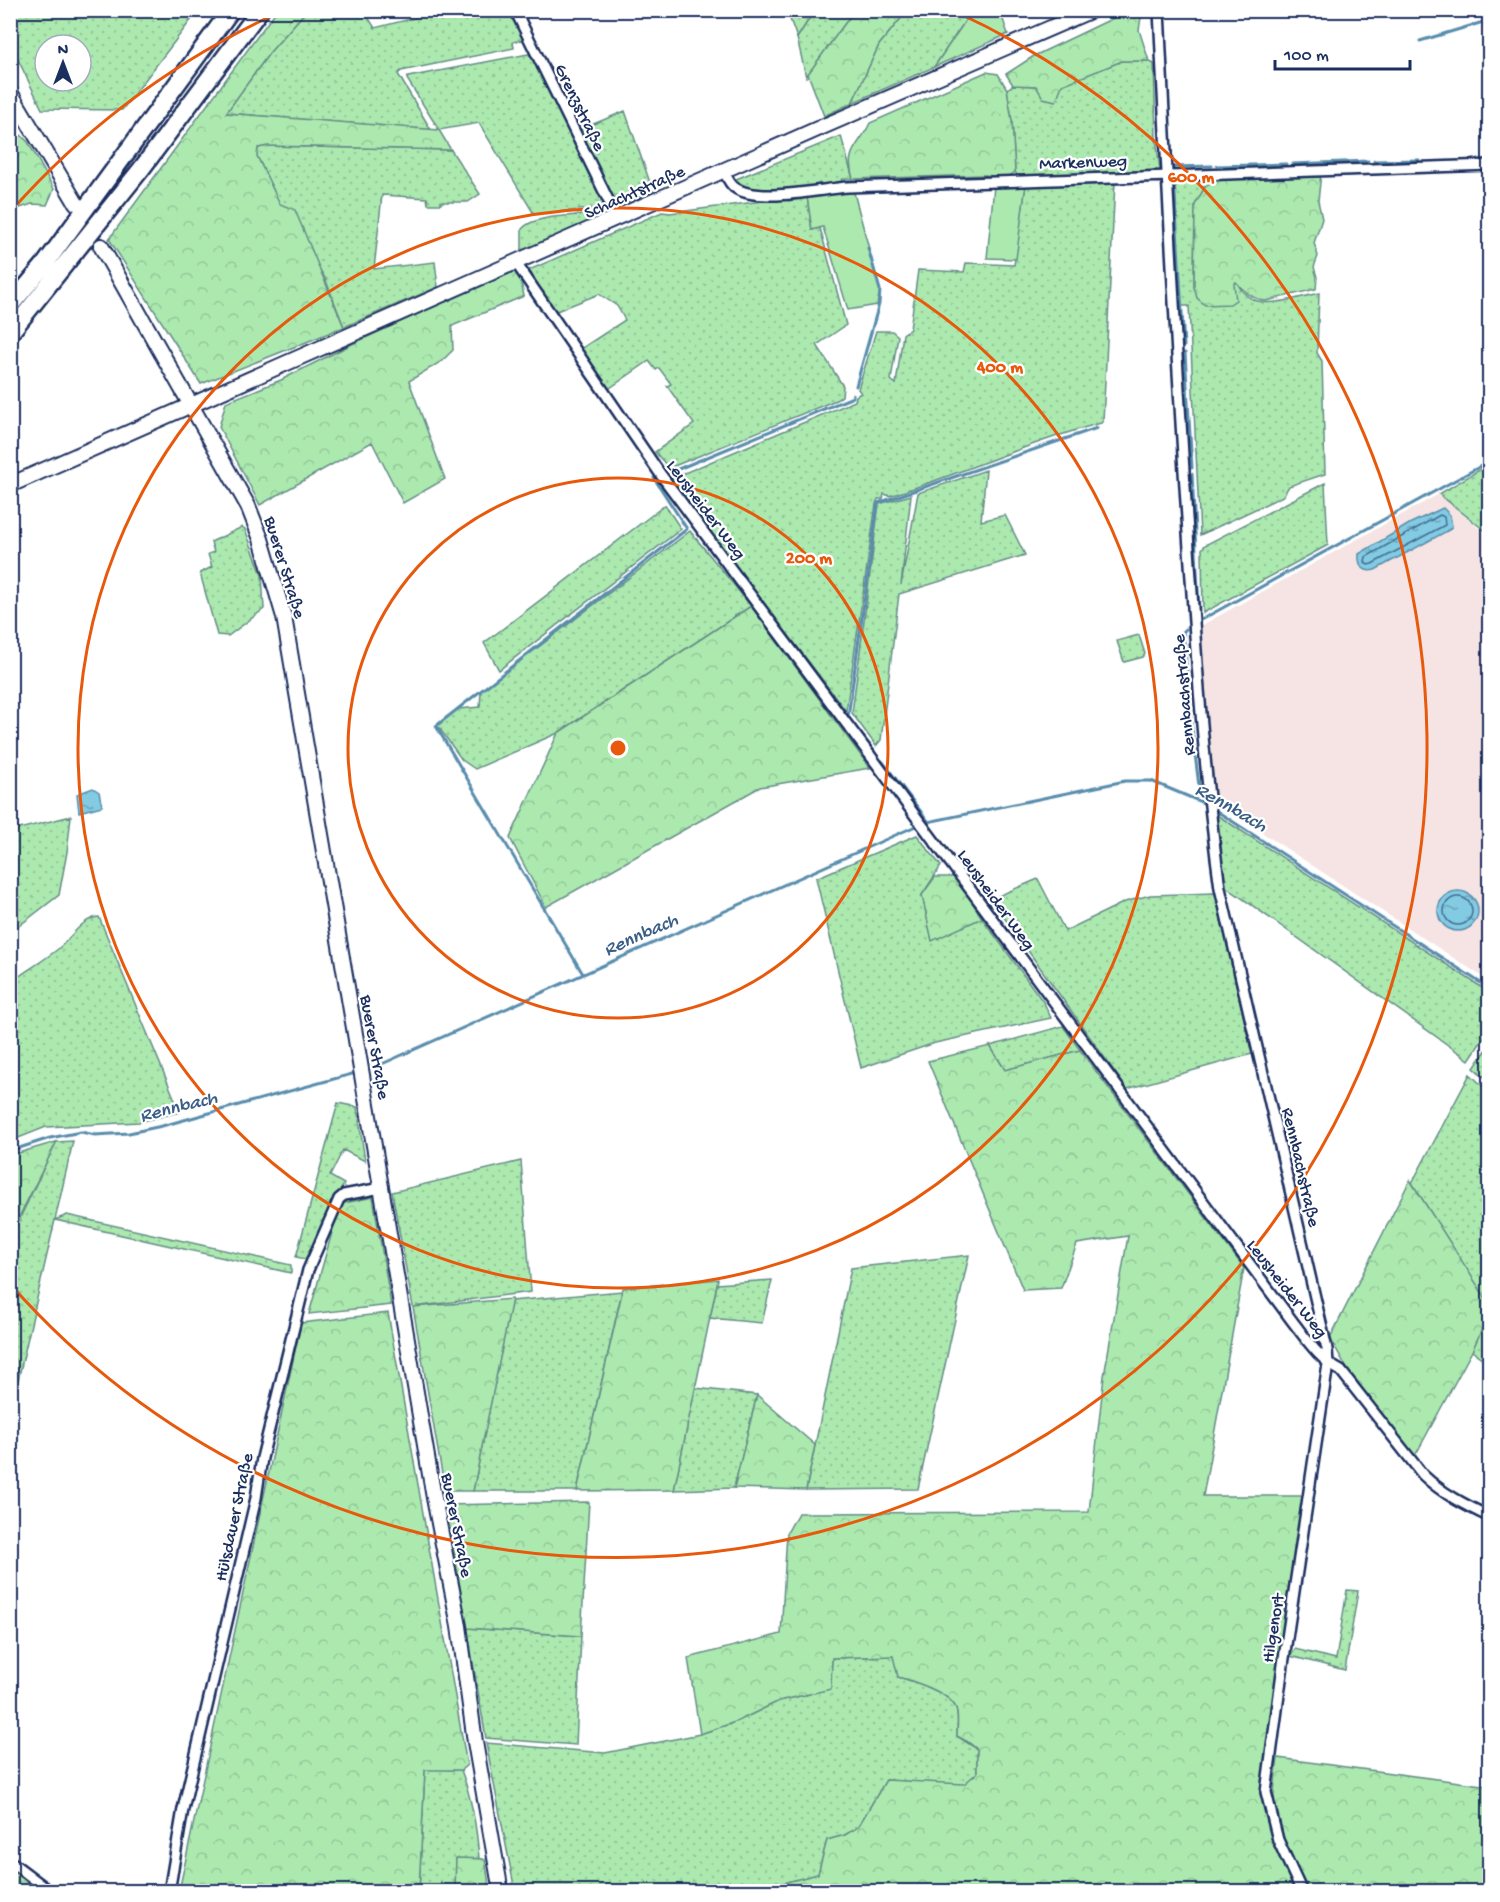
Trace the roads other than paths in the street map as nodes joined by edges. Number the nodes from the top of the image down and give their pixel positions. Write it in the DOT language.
graph roads {
  1 [pos="231,10"];
  2 [pos="260,10"];
  3 [pos="516,10"];
  4 [pos="1092,10"];
  5 [pos="1159,10"];
  6 [pos="10,92"];
  7 [pos="1490,165"];
  8 [pos="724,171"];
  9 [pos="1167,174"];
  10 [pos="76,203"];
  11 [pos="617,218"];
  12 [pos="101,246"];
  13 [pos="516,263"];
  14 [pos="10,306"];
  15 [pos="10,333"];
  16 [pos="191,406"];
  17 [pos="10,485"];
  18 [pos="381,1188"];
  19 [pos="1328,1364"];
  20 [pos="1490,1517"];
  21 [pos="10,1861"];
  22 [pos="51,1892"];
  23 [pos="169,1892"];
  24 [pos="501,1892"];
  25 [pos="1302,1892"];
  1 -- 14 [label="highway"];
  2 -- 15 [label="highway"];
  3 -- 11 [label="street, Grenzstraße"];
  4 -- 8 [label="main road, Schachtstraße"];
  5 -- 9 [label="street, Rennbachstraße"];
  6 -- 10 [label="main road"];
  7 -- 9 [label="street, Markenweg"];
  8 -- 9 [label="street, Markenweg"];
  8 -- 11 [label="main road, Schachtstraße"];
  9 -- 19 [label="street, Rennbachstraße"];
  11 -- 13 [label="main road, Schachtstraße"];
  12 -- 16 [label="main road, Buerer Straße"];
  13 -- 16 [label="main road, Schachtstraße"];
  13 -- 19 [label="street, Leusheider Weg"];
  16 -- 17 [label="main road, Schachtstraße"];
  16 -- 18 [label="main road, Buerer Straße"];
  18 -- 23 [label="street, Hülsdauer Straße"];
  18 -- 24 [label="main road, Buerer Straße"];
  19 -- 20 [label="street, Leusheider Weg"];
  19 -- 25 [label="street, Hilgenort"];
  21 -- 22 [label="street"];
}
